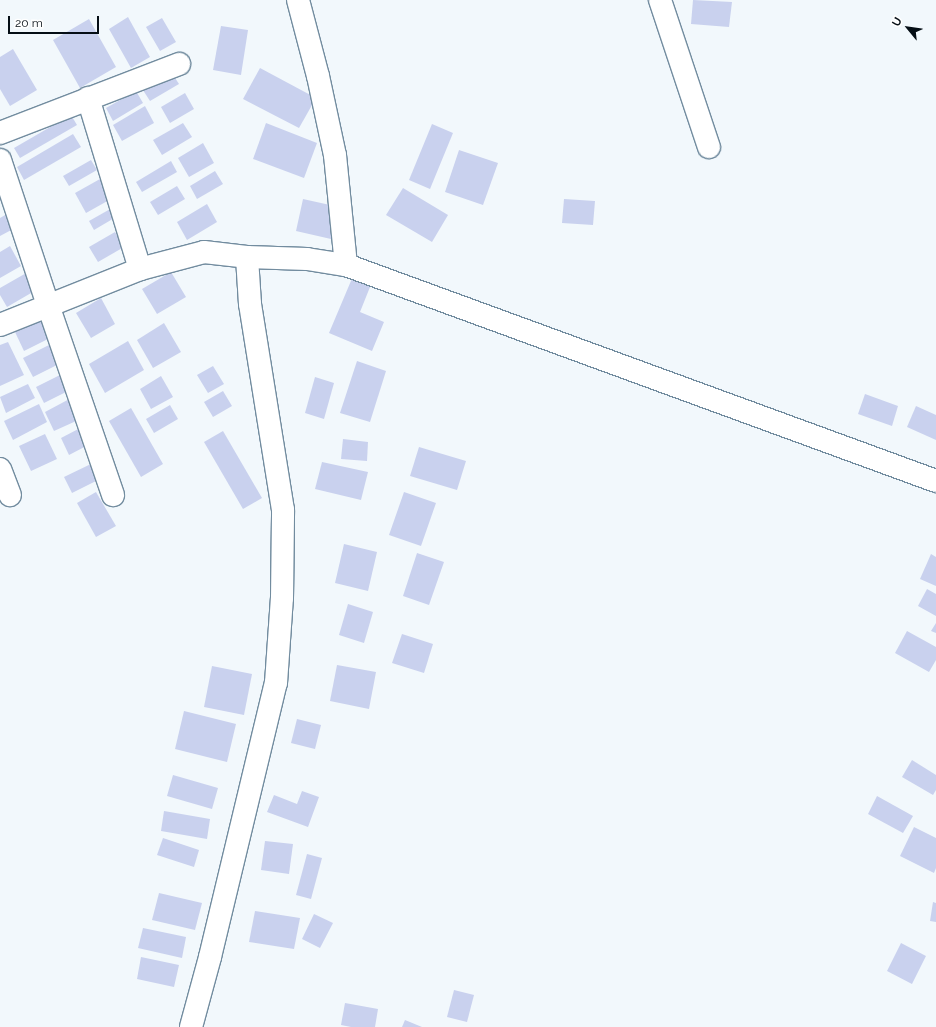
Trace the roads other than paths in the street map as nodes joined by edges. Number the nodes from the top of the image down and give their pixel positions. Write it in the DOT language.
graph roads {
  1 [pos="298,0"];
  2 [pos="660,0"];
  3 [pos="179,64"];
  4 [pos="88,98"];
  5 [pos="0,133"];
  6 [pos="709,147"];
  7 [pos="0,160"];
  8 [pos="246,257"];
  9 [pos="346,265"];
  10 [pos="140,269"];
  11 [pos="48,306"];
  12 [pos="0,326"];
  13 [pos="0,469"];
  14 [pos="936,481"];
  15 [pos="10,495"];
  16 [pos="114,495"];
  17 [pos="191,1027"];
  1 -- 9 [label="street"];
  2 -- 6 [label="street"];
  3 -- 4 [label="street"];
  4 -- 5 [label="street"];
  4 -- 10 [label="street"];
  7 -- 11 [label="street"];
  8 -- 9 [label="street"];
  8 -- 10 [label="street"];
  8 -- 17 [label="street"];
  9 -- 14 [label="street"];
  10 -- 11 [label="street"];
  11 -- 12 [label="street"];
  11 -- 16 [label="street"];
  13 -- 15 [label="street"];
}
